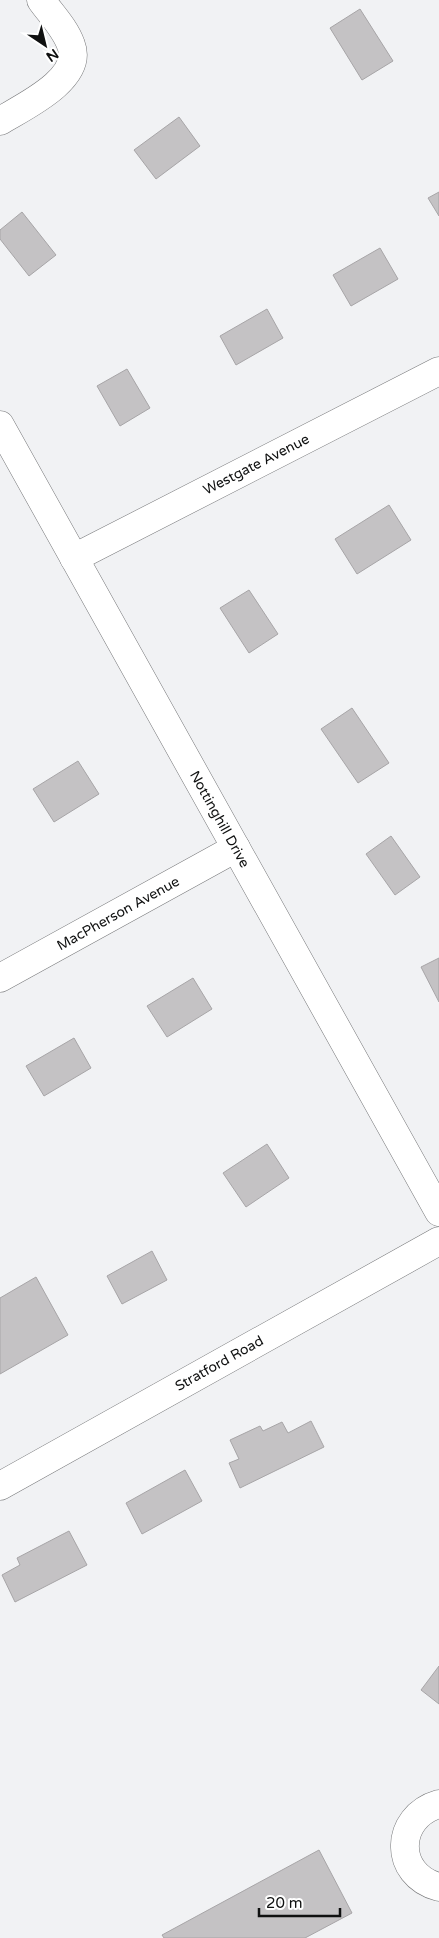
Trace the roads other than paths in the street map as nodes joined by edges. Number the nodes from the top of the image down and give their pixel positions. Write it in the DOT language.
graph roads {
  1 [pos="40,0"];
  2 [pos="0,121"];
  3 [pos="439,371"];
  4 [pos="3,438"];
  5 [pos="74,558"];
  6 [pos="236,848"];
  7 [pos="0,978"];
  8 [pos="439,1212"];
  9 [pos="439,1240"];
  10 [pos="0,1486"];
  11 [pos="439,1804"];
  12 [pos="439,1887"];
  1 -- 2 [label="street"];
  3 -- 5 [label="street, Westgate Avenue"];
  4 -- 5 [label="street, Nottinghill Drive"];
  5 -- 6 [label="street, Nottinghill Drive"];
  6 -- 7 [label="street, MacPherson Avenue"];
  6 -- 8 [label="street, Nottinghill Drive"];
  9 -- 10 [label="street, Stratford Road"];
  11 -- 12 [label="street"];
}
